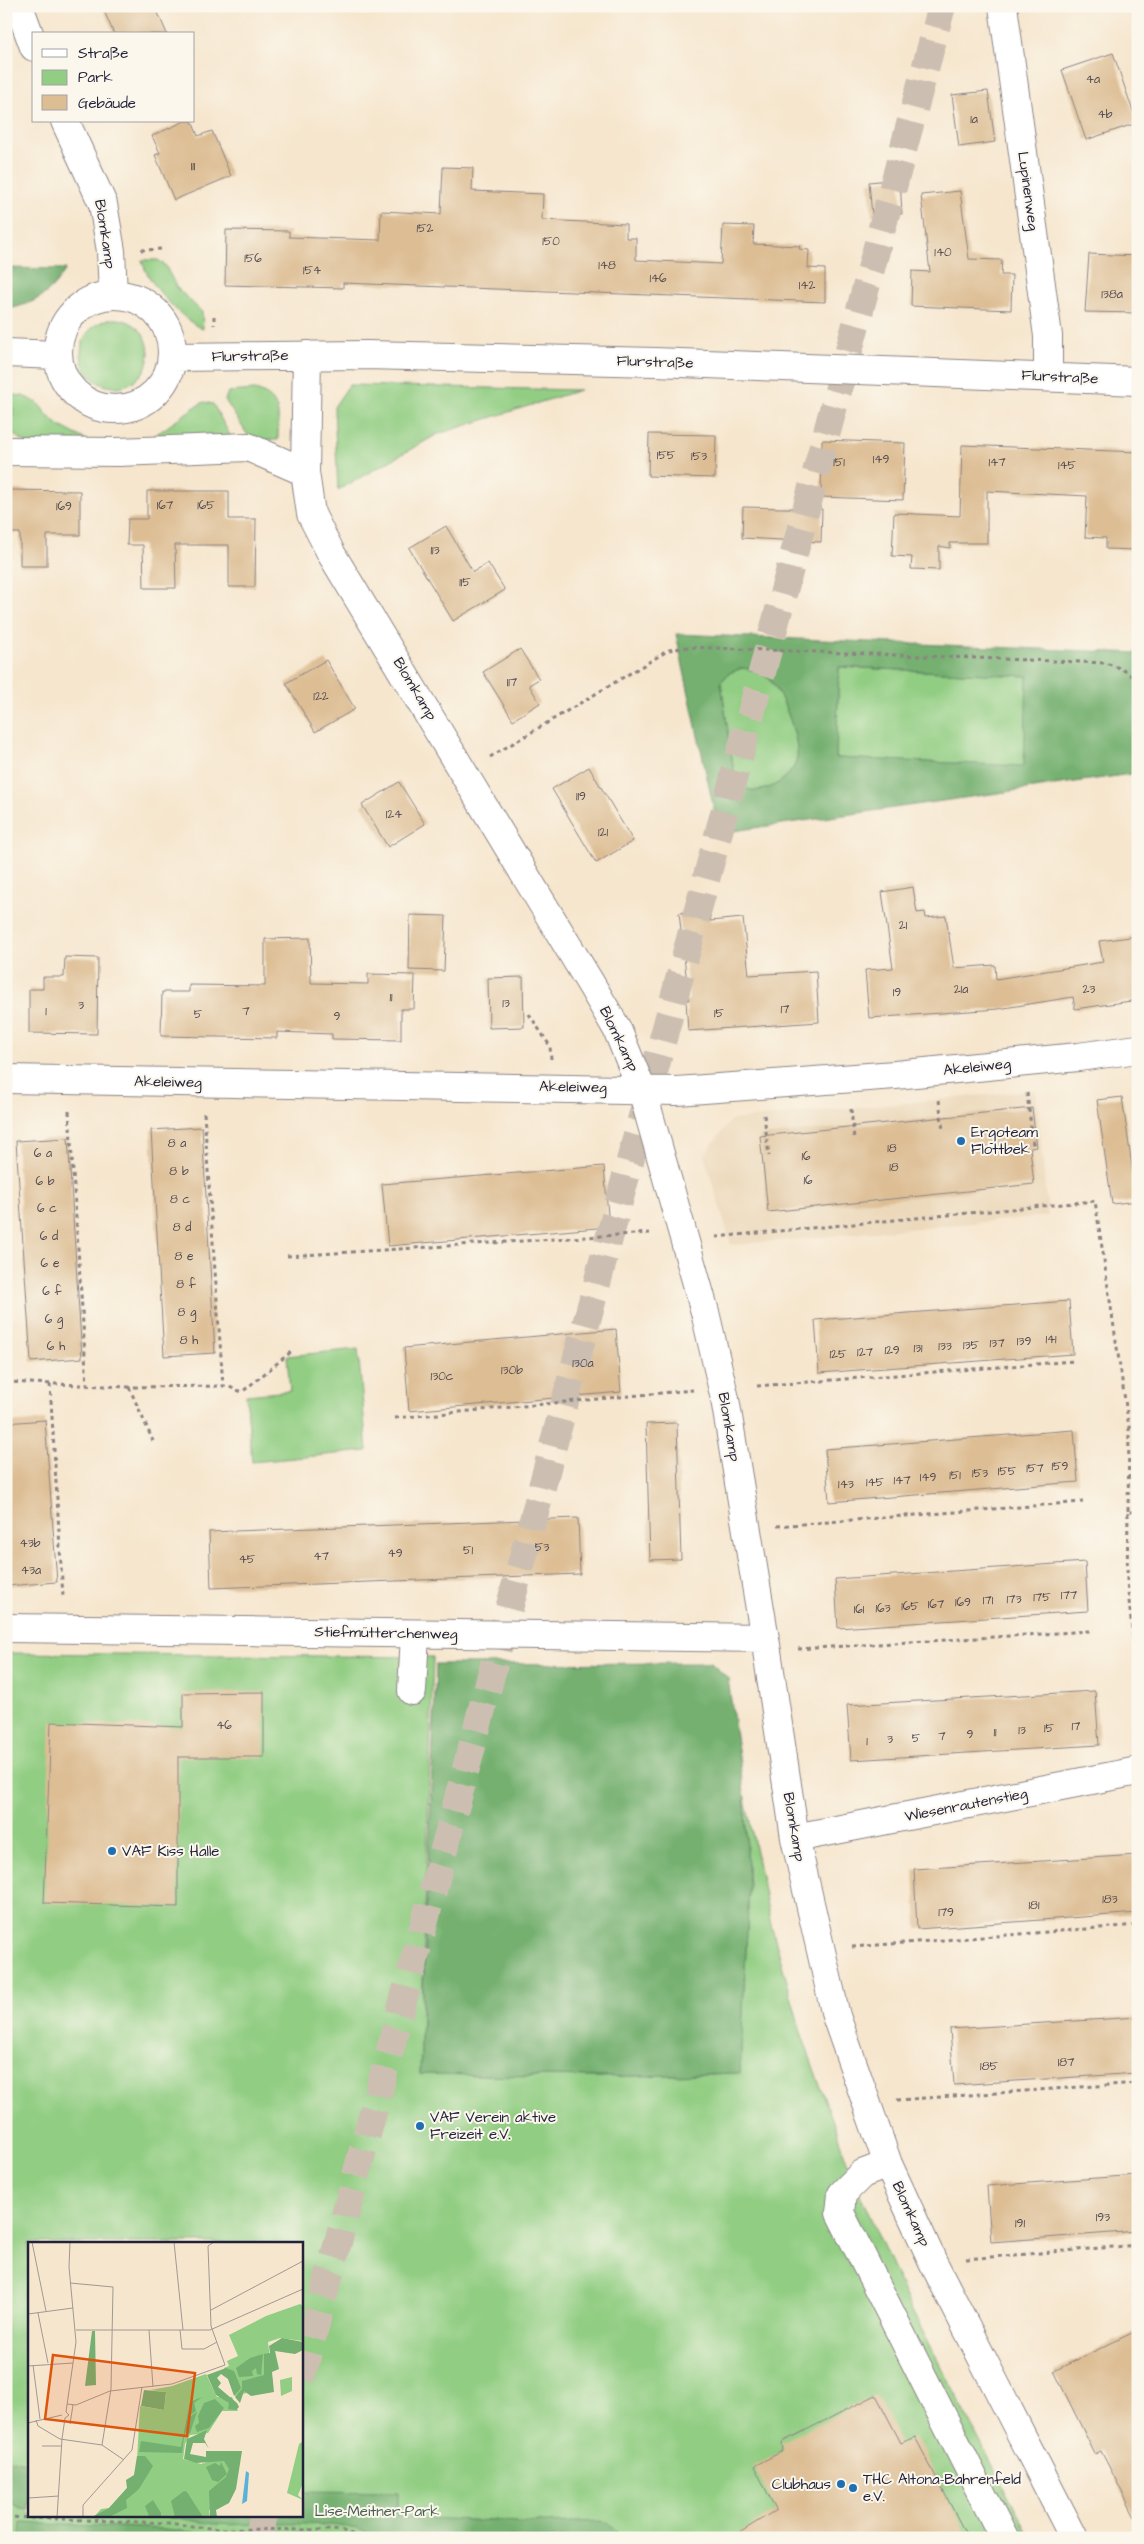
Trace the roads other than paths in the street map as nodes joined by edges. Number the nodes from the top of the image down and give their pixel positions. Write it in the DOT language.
graph roads {
  1 [pos="19,6"];
  2 [pos="1003,6"];
  3 [pos="32,42"];
  4 [pos="65,122"];
  5 [pos="113,294"];
  6 [pos="6,353"];
  7 [pos="58,354"];
  8 [pos="307,355"];
  9 [pos="172,357"];
  10 [pos="1048,376"];
  11 [pos="1138,381"];
  12 [pos="6,450"];
  13 [pos="305,472"];
  14 [pos="1138,1049"];
  15 [pos="6,1079"];
  16 [pos="642,1090"];
  17 [pos="6,1628"];
  18 [pos="415,1634"];
  19 [pos="766,1644"];
  20 [pos="412,1691"];
  21 [pos="1138,1771"];
  22 [pos="795,1838"];
  23 [pos="888,2164"];
  24 [pos="1004,2538"];
  25 [pos="1074,2538"];
  1 -- 3 [label="street"];
  2 -- 10 [label="street, Lupinenweg"];
  4 -- 5 [label="street, Blomkamp"];
  5 -- 7 [label="street"];
  5 -- 9 [label="street"];
  6 -- 7 [label="street"];
  7 -- 9 [label="street"];
  8 -- 9 [label="street, Flurstraße"];
  8 -- 10 [label="street, Flurstraße"];
  8 -- 13 [label="street, Blomkamp"];
  10 -- 11 [label="street, Flurstraße"];
  12 -- 13 [label="street"];
  13 -- 16 [label="street, Blomkamp"];
  14 -- 16 [label="street, Akeleiweg"];
  15 -- 16 [label="street, Akeleiweg"];
  16 -- 19 [label="street, Blomkamp"];
  17 -- 18 [label="street, Stiefmütterchenweg"];
  18 -- 19 [label="street, Stiefmütterchenweg"];
  18 -- 20 [label="street"];
  19 -- 22 [label="street, Blomkamp"];
  21 -- 22 [label="street, Wiesenrautenstieg"];
  22 -- 23 [label="street, Blomkamp"];
  23 -- 24 [label="street"];
  23 -- 25 [label="street, Blomkamp"];
}
